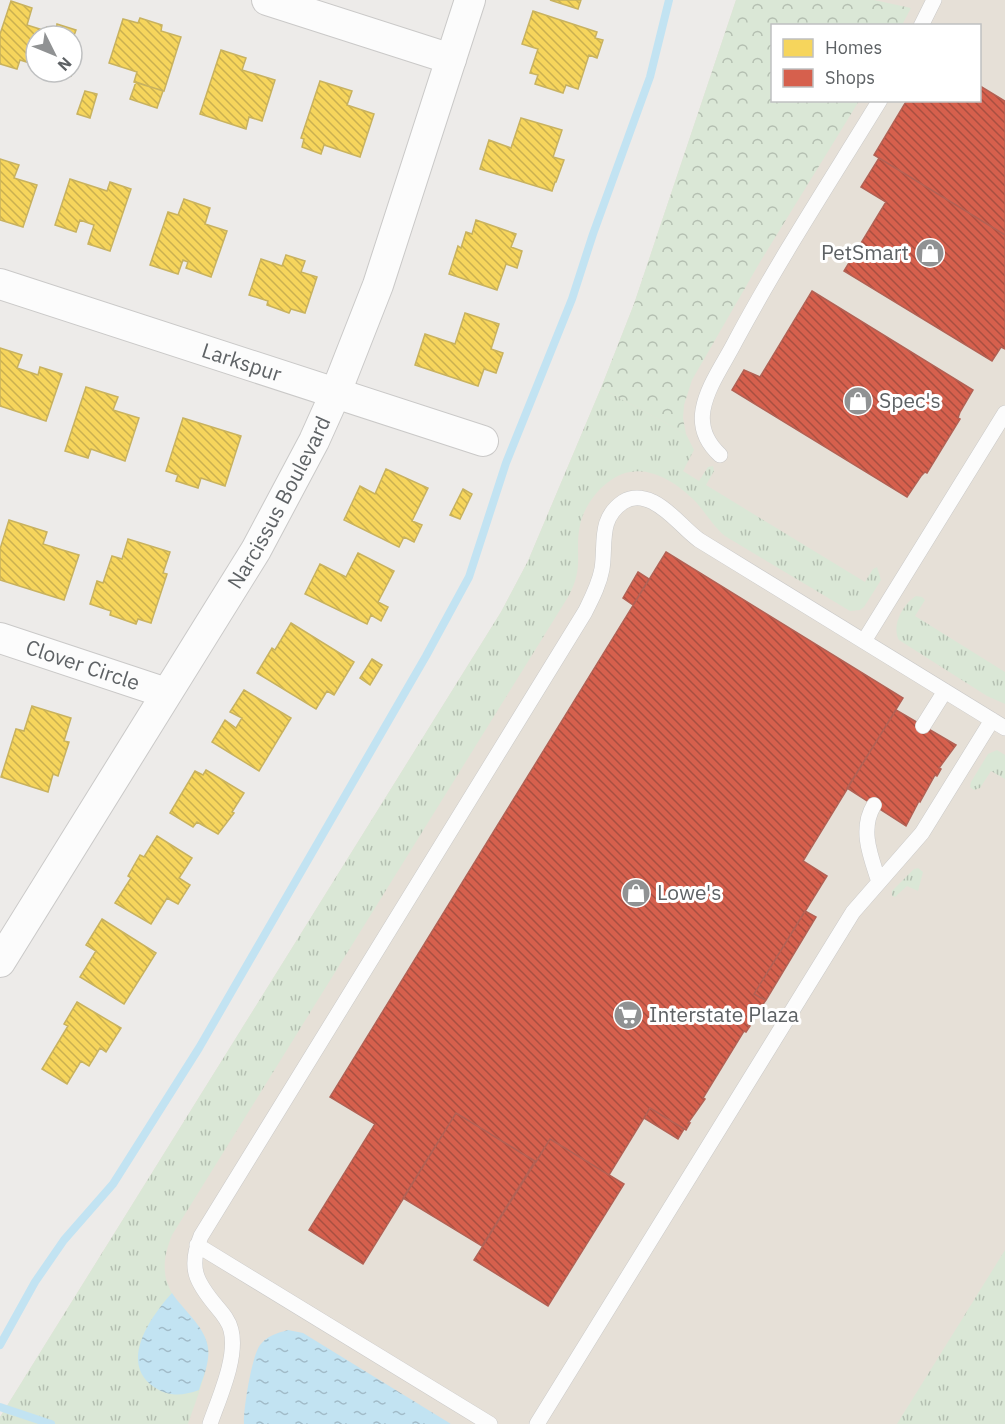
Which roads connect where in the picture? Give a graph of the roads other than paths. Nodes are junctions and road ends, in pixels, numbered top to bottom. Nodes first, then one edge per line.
1 (267, 0) edge
2 (470, 0) edge
3 (934, 0) edge
4 (922, 24) edge
5 (451, 59) junction
6 (879, 102) edge
7 (0, 284) edge
8 (336, 392) junction
9 (1005, 412) edge
10 (483, 441) dead end
11 (720, 455) dead end
12 (0, 638) edge
13 (864, 641) junction
14 (945, 691) junction
15 (166, 693) junction
16 (992, 720) junction
17 (923, 726) dead end
18 (1005, 728) edge
19 (874, 805) dead end
20 (879, 882) junction
21 (0, 962) edge
22 (197, 1245) junction
23 (210, 1424) edge
24 (489, 1424) edge
25 (537, 1424) edge

1 - 5 street
2 - 5 street, Narcissus Boulevard
3 - 4 lane
5 - 8 street, Narcissus Boulevard
6 - 11 lane
7 - 8 street, Larkspur
8 - 10 street, Larkspur
8 - 15 street, Narcissus Boulevard
9 - 13 lane
12 - 15 street, Clover Circle
13 - 14 lane
13 - 22 lane
14 - 16 lane
14 - 17 lane
15 - 21 street, Narcissus Boulevard
16 - 18 lane
16 - 20 lane
19 - 20 lane
20 - 25 lane
22 - 23 lane
22 - 24 lane

